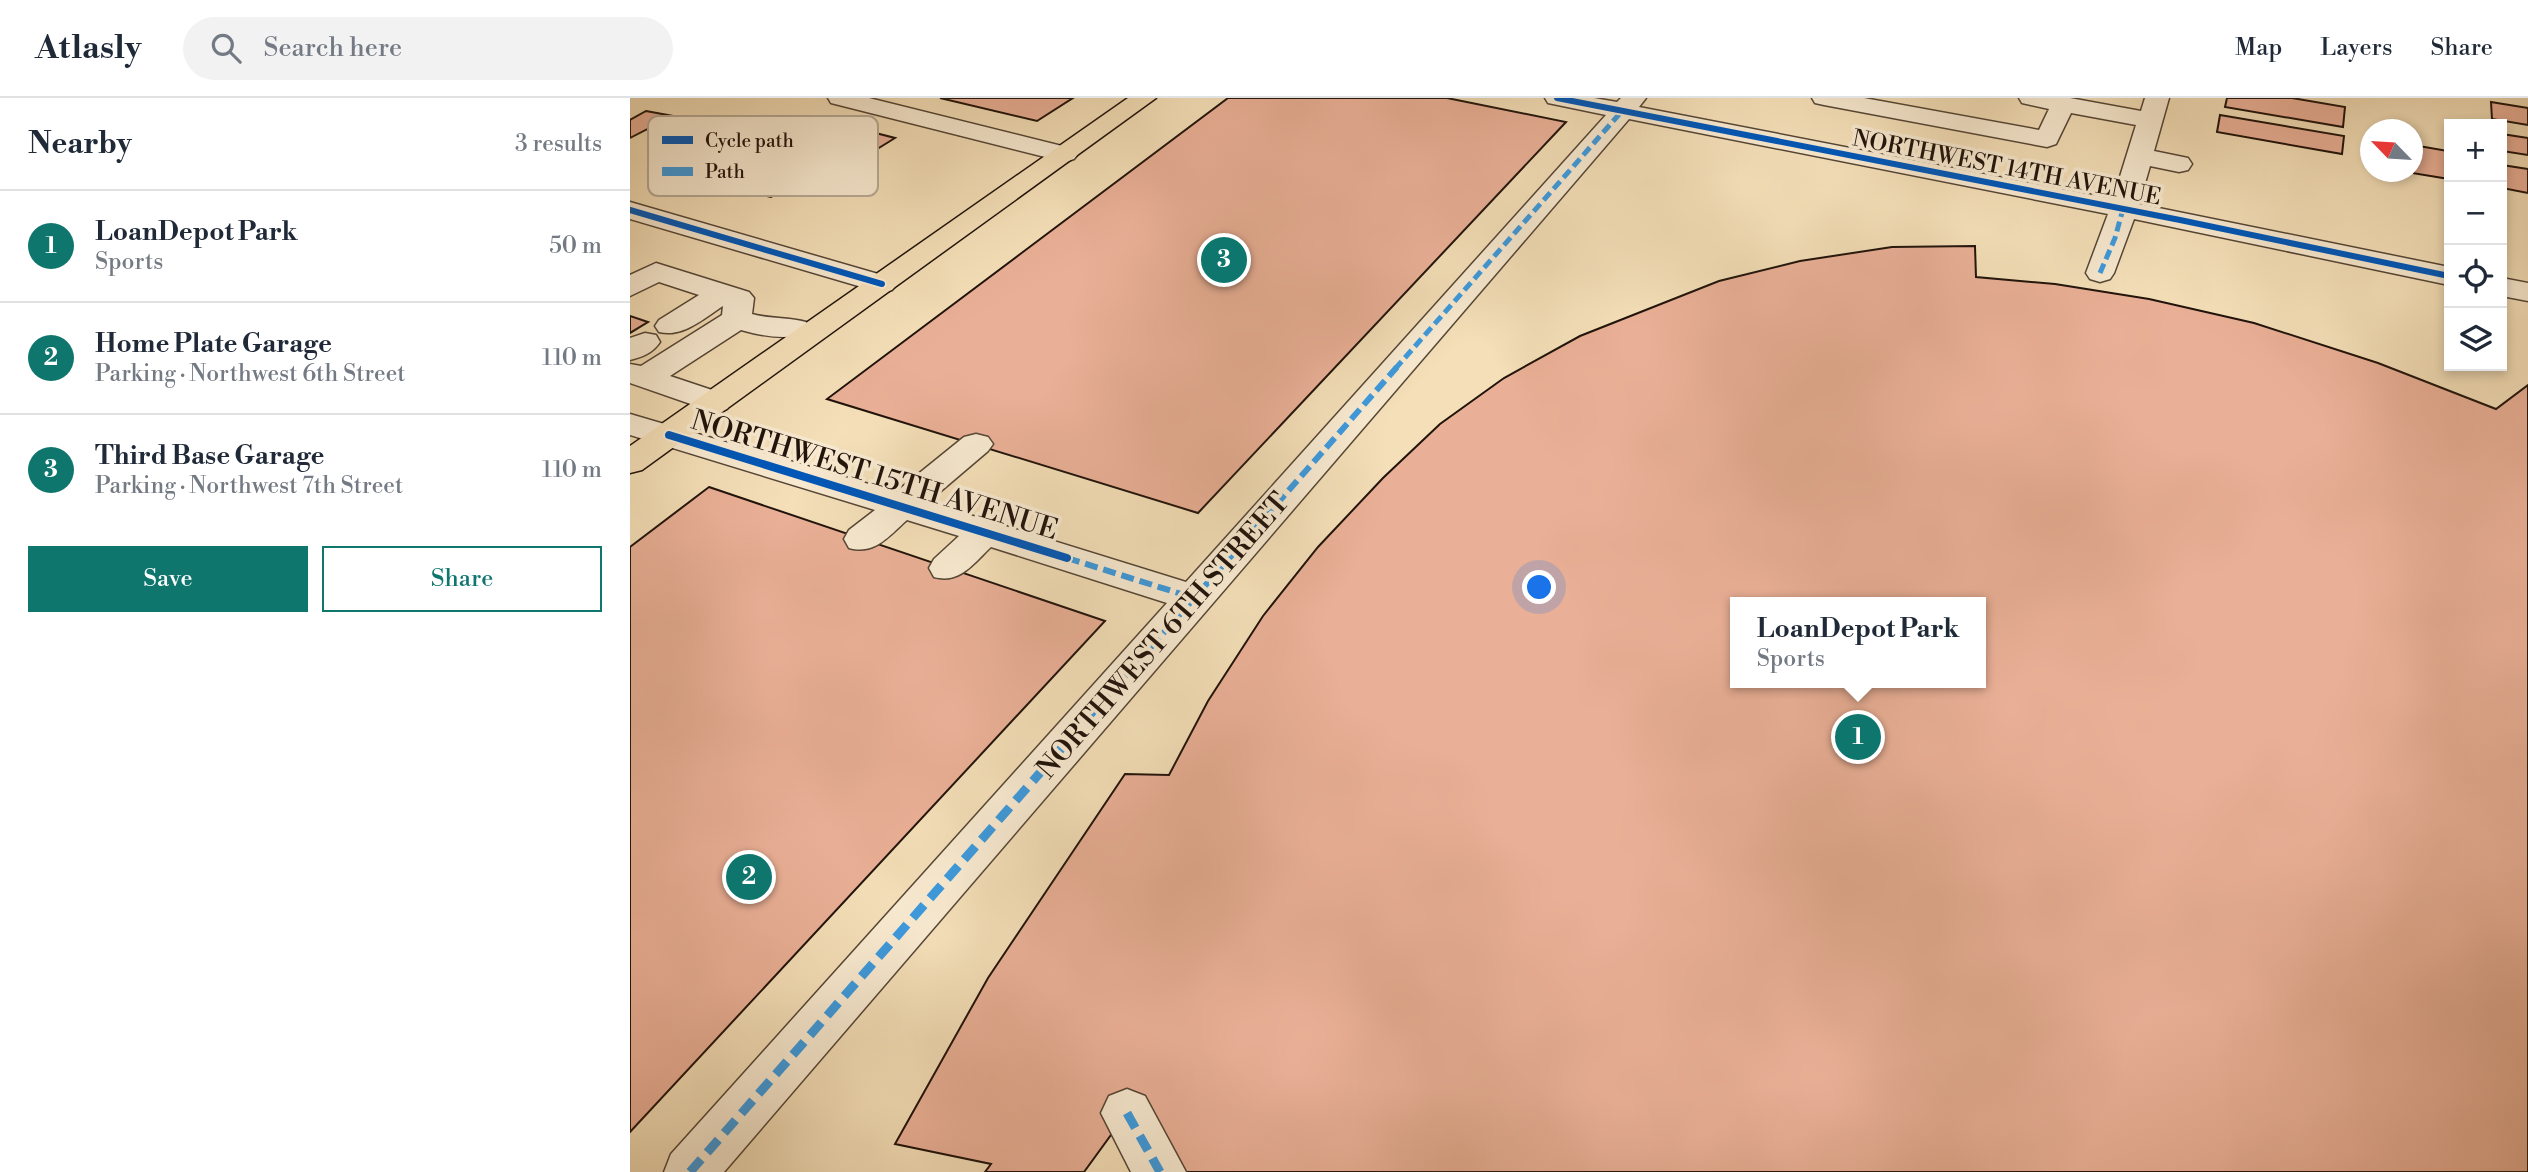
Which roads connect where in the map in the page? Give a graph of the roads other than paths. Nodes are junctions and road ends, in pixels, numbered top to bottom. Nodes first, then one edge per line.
1 (840, 98) edge
2 (1144, 98) edge
3 (1557, 98) edge
4 (1825, 98) edge
5 (2031, 98) edge
6 (2063, 104) junction
7 (1628, 105) edge
8 (2154, 109) edge
9 (1065, 154) junction
10 (2139, 156) junction
11 (2179, 164) dead end
12 (2123, 209) junction
13 (630, 210) edge
14 (2100, 273) dead end
15 (2444, 275) edge
16 (882, 284) junction
17 (630, 287) edge
18 (2507, 288) edge
19 (2528, 292) edge
20 (730, 306) junction
21 (795, 328) dead end
22 (644, 354) edge
23 (716, 402) junction
24 (630, 424) edge
25 (669, 435) junction
26 (976, 444) dead end
27 (630, 463) edge
28 (901, 507) junction
29 (984, 533) junction
30 (862, 539) dead end
31 (947, 568) dead end
32 (1194, 598) junction
33 (1127, 1113) dead end
34 (690, 1172) edge
35 (1160, 1172) edge

1 - 9 street
2 - 9 main road
3 - 7 street, NORTHWEST 14TH AVENUE
4 - 6 street
5 - 6 street
6 - 8 street
7 - 12 street, NORTHWEST 14TH AVENUE
7 - 32 street, NORTHWEST 6TH STREET
8 - 10 street
9 - 16 main road
10 - 11 street
10 - 12 street
12 - 14 street
12 - 15 street, NORTHWEST 14TH AVENUE
13 - 16 street
16 - 23 main road
17 - 20 street
18 - 19 street
20 - 21 street
20 - 22 street
20 - 22 street
22 - 23 street
23 - 25 main road
24 - 25 street, NORTHWEST 15TH AVENUE
25 - 27 main road
25 - 28 street, NORTHWEST 15TH AVENUE
26 - 28 street
28 - 29 street, NORTHWEST 15TH AVENUE
28 - 30 street
29 - 31 street
29 - 32 street, NORTHWEST 15TH AVENUE
32 - 34 street, NORTHWEST 6TH STREET
33 - 35 street

